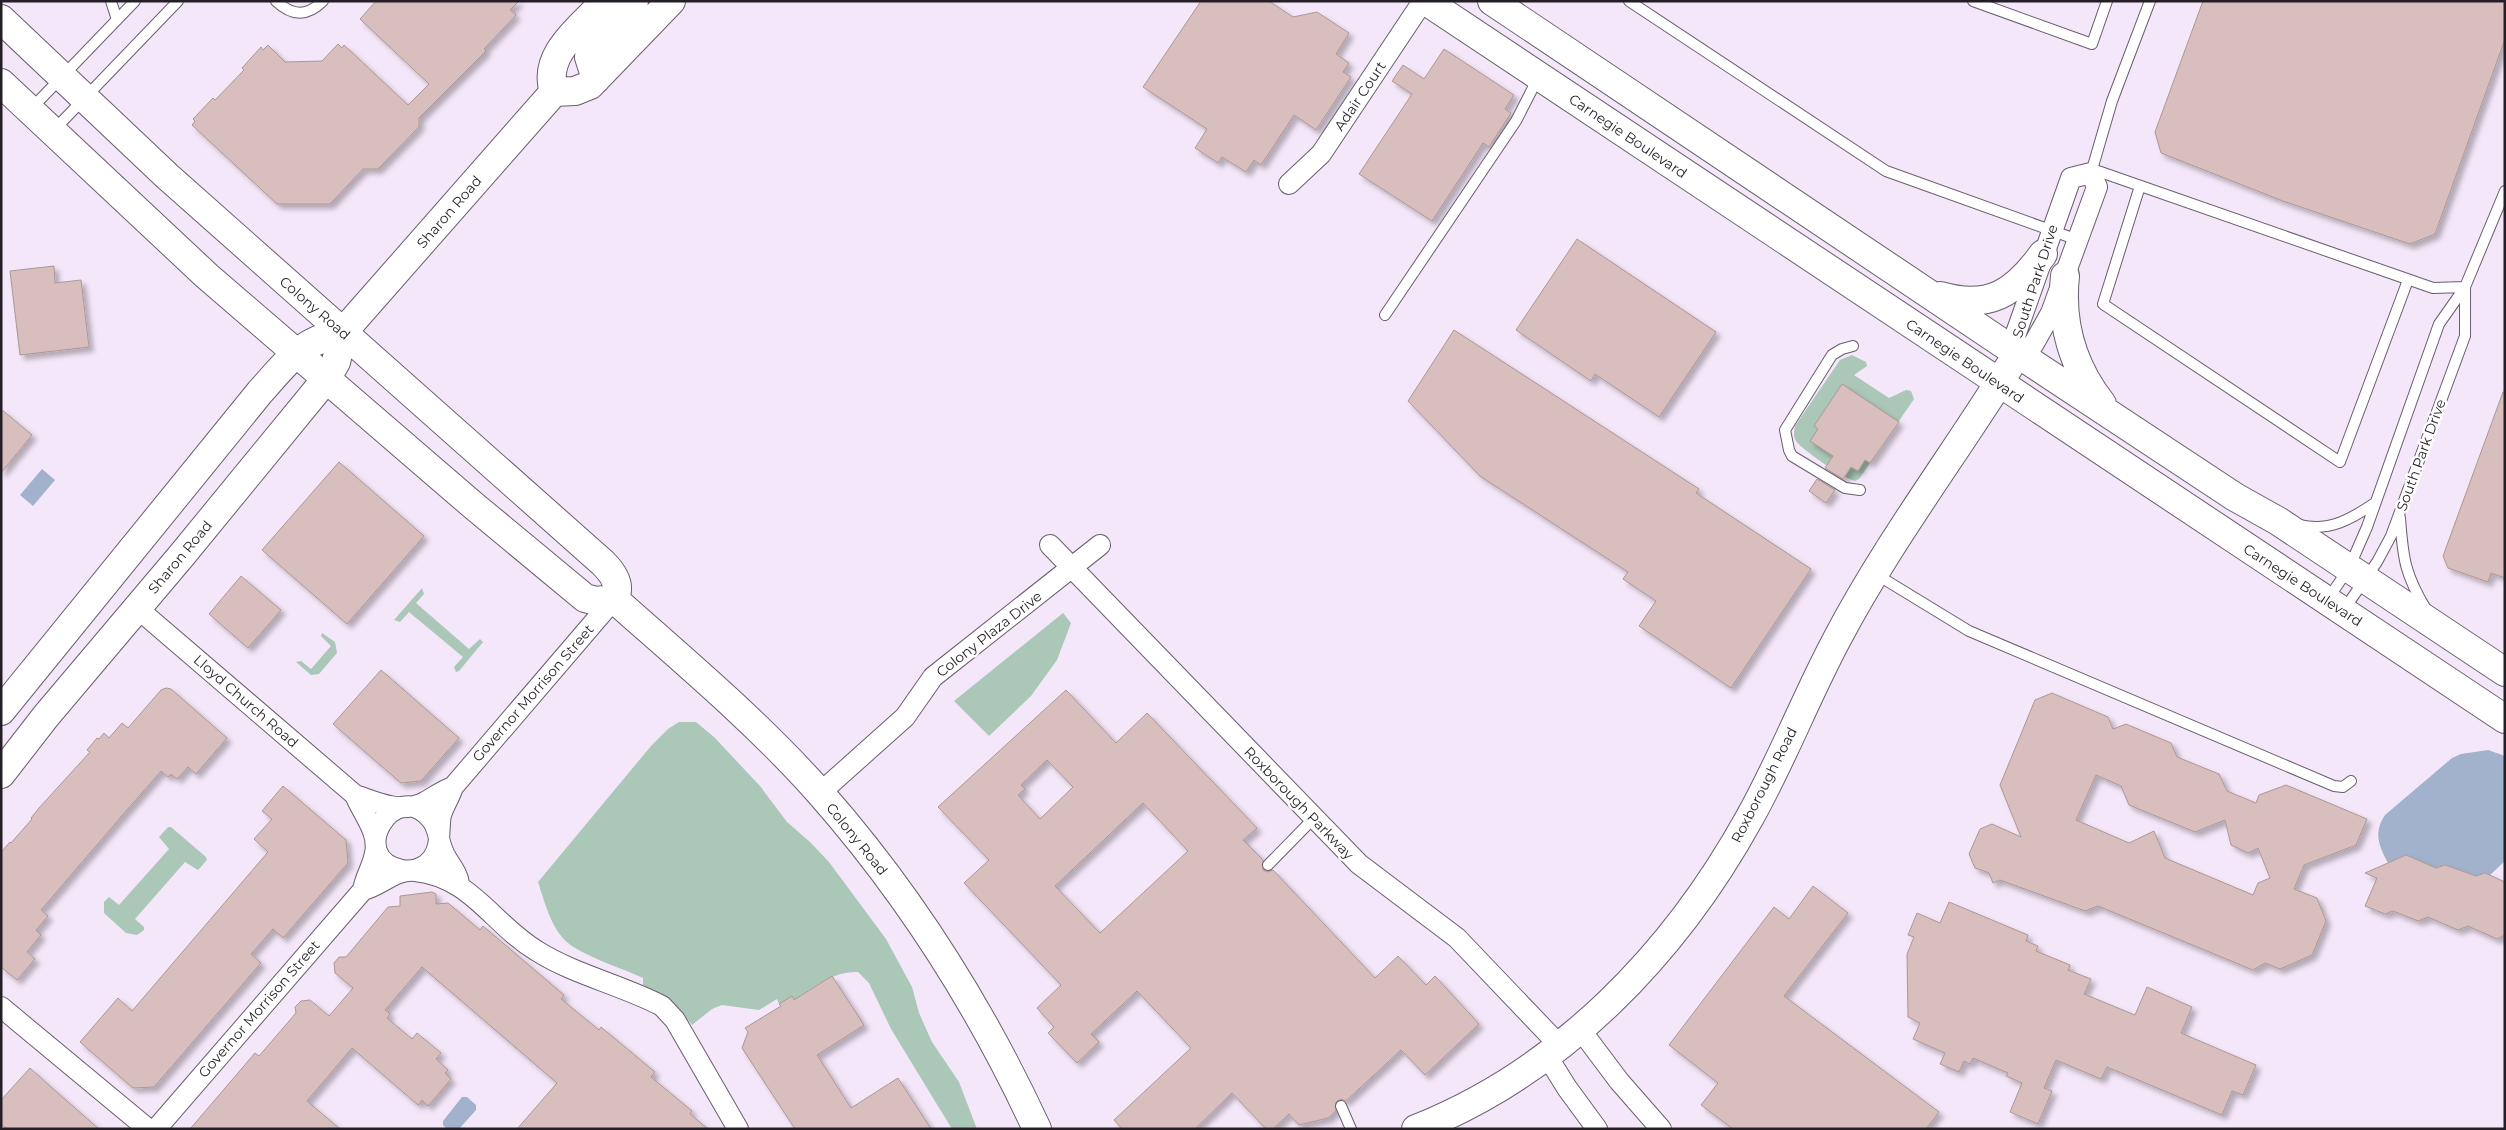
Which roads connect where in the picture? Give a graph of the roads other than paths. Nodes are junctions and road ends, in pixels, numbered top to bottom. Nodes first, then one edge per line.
1 (111, 1) edge
2 (135, 1) edge
3 (178, 1) edge
4 (276, 1) edge
5 (323, 1) edge
6 (605, 1) edge
7 (634, 1) edge
8 (671, 1) edge
9 (1425, 1) edge
10 (1492, 1) edge
11 (1629, 1) edge
12 (1973, 1) edge
13 (2107, 1) edge
14 (2150, 1) edge
15 (1, 19) edge
16 (117, 20) junction
17 (1539, 76) junction
18 (62, 77) junction
19 (596, 79) junction
20 (1, 83) edge
21 (554, 92) junction
22 (85, 98) junction
23 (30, 110) junction
24 (52, 132) junction
25 (2091, 171) junction
26 (1289, 184) dead end
27 (2140, 186) junction
28 (2505, 191) edge
29 (2078, 240) junction
30 (2047, 242) junction
31 (2065, 276) junction
32 (2408, 280) junction
33 (2465, 287) junction
34 (1924, 290) junction
35 (1385, 315) dead end
36 (344, 332) junction
37 (1853, 346) dead end
38 (296, 352) junction
39 (2018, 353) junction
40 (327, 378) junction
41 (1999, 383) junction
42 (2116, 418) junction
43 (1860, 490) dead end
44 (2375, 503) junction
45 (2400, 512) junction
46 (2278, 521) junction
47 (1050, 545) dead end
48 (1100, 545) dead end
49 (1072, 568) junction
50 (1874, 573) junction
51 (2357, 574) junction
52 (614, 599) junction
53 (2335, 605) junction
54 (137, 608) junction
55 (2437, 627) junction
56 (2505, 672) edge
57 (1, 711) edge
58 (2505, 720) edge
59 (1, 774) edge
60 (2351, 781) dead end
61 (453, 787) junction
62 (820, 793) junction
63 (355, 795) junction
64 (404, 807) junction
65 (1314, 818) junction
66 (439, 838) junction
67 (376, 844) junction
68 (1268, 865) dead end
69 (411, 870) junction
70 (459, 884) junction
71 (362, 890) junction
72 (1, 1006) edge
73 (1563, 1044) junction
74 (1341, 1106) dead end
75 (148, 1129) edge
76 (156, 1129) edge
77 (738, 1129) edge
78 (1036, 1129) edge
79 (1351, 1129) edge
80 (1416, 1129) edge
81 (1597, 1129) edge
82 (1660, 1129) edge

1 - 16 lane
2 - 16 lane
3 - 22 lane
4 - 5 lane
6 - 21 street
7 - 19 street
8 - 19 street
9 - 17 street, Carnegie Boulevard
9 - 26 street, Adair Court
10 - 34 street
11 - 30 lane
12 - 13 lane
14 - 25 lane, South Park Drive
15 - 18 street, Colony Road
16 - 18 lane
17 - 35 lane
17 - 41 street, Carnegie Boulevard
18 - 22 street, Colony Road
18 - 23 lane
19 - 21 street
20 - 23 street
21 - 36 street, Sharon Road
22 - 24 lane
22 - 36 street, Colony Road
23 - 24 street
24 - 38 street
25 - 27 lane
25 - 29 street, South Park Drive
25 - 30 street, South Park Drive
27 - 32 lane
27 - 32 lane
28 - 33 lane, South Park Drive
29 - 30 lane
29 - 31 street, South Park Drive
30 - 34 street
30 - 39 street, South Park Drive
31 - 39 street, South Park Drive
31 - 42 street
32 - 33 lane
33 - 44 lane, South Park Drive
33 - 45 lane, South Park Drive
34 - 39 street
36 - 38 street
36 - 40 street, Sharon Road
36 - 52 street, Colony Road
37 - 43 lane
38 - 40 street
38 - 57 street
39 - 41 street, Roxborough Road
39 - 42 street
40 - 52 street
40 - 54 street, Sharon Road
41 - 50 street, Roxborough Road
41 - 53 street, Carnegie Boulevard
42 - 46 street
44 - 46 lane
44 - 51 lane, South Park Drive
45 - 51 lane, South Park Drive
45 - 55 lane
46 - 51 street
47 - 49 street, Roxborough Parkway
48 - 49 street, Colony Plaza Drive
49 - 62 street, Colony Plaza Drive
49 - 65 street, Roxborough Parkway
50 - 60 lane
50 - 73 street, Roxborough Road
51 - 53 lane, South Park Drive
51 - 53 lane, South Park Drive
51 - 55 street
52 - 61 street, Governor Morrison Street
52 - 62 street, Colony Road
53 - 58 street, Carnegie Boulevard
54 - 59 street, Sharon Road
54 - 63 street, Lloyd Church Road
55 - 56 street
61 - 64 street, Governor Morrison Street
61 - 66 street, Governor Morrison Street
62 - 78 street, Colony Road
63 - 64 street, Lloyd Church Road
63 - 67 street, Lloyd Church Road
64 - 66 street
64 - 67 street, Governor Morrison Street
65 - 68 lane
65 - 73 street, Roxborough Parkway
66 - 69 street, Governor Morrison Street
66 - 70 street
67 - 69 street
67 - 71 street, Governor Morrison Street
69 - 70 street
69 - 71 street, Governor Morrison Street
70 - 77 street
71 - 76 street, Governor Morrison Street
72 - 75 street
73 - 80 street, Roxborough Road
73 - 81 street
73 - 82 street
74 - 79 lane

